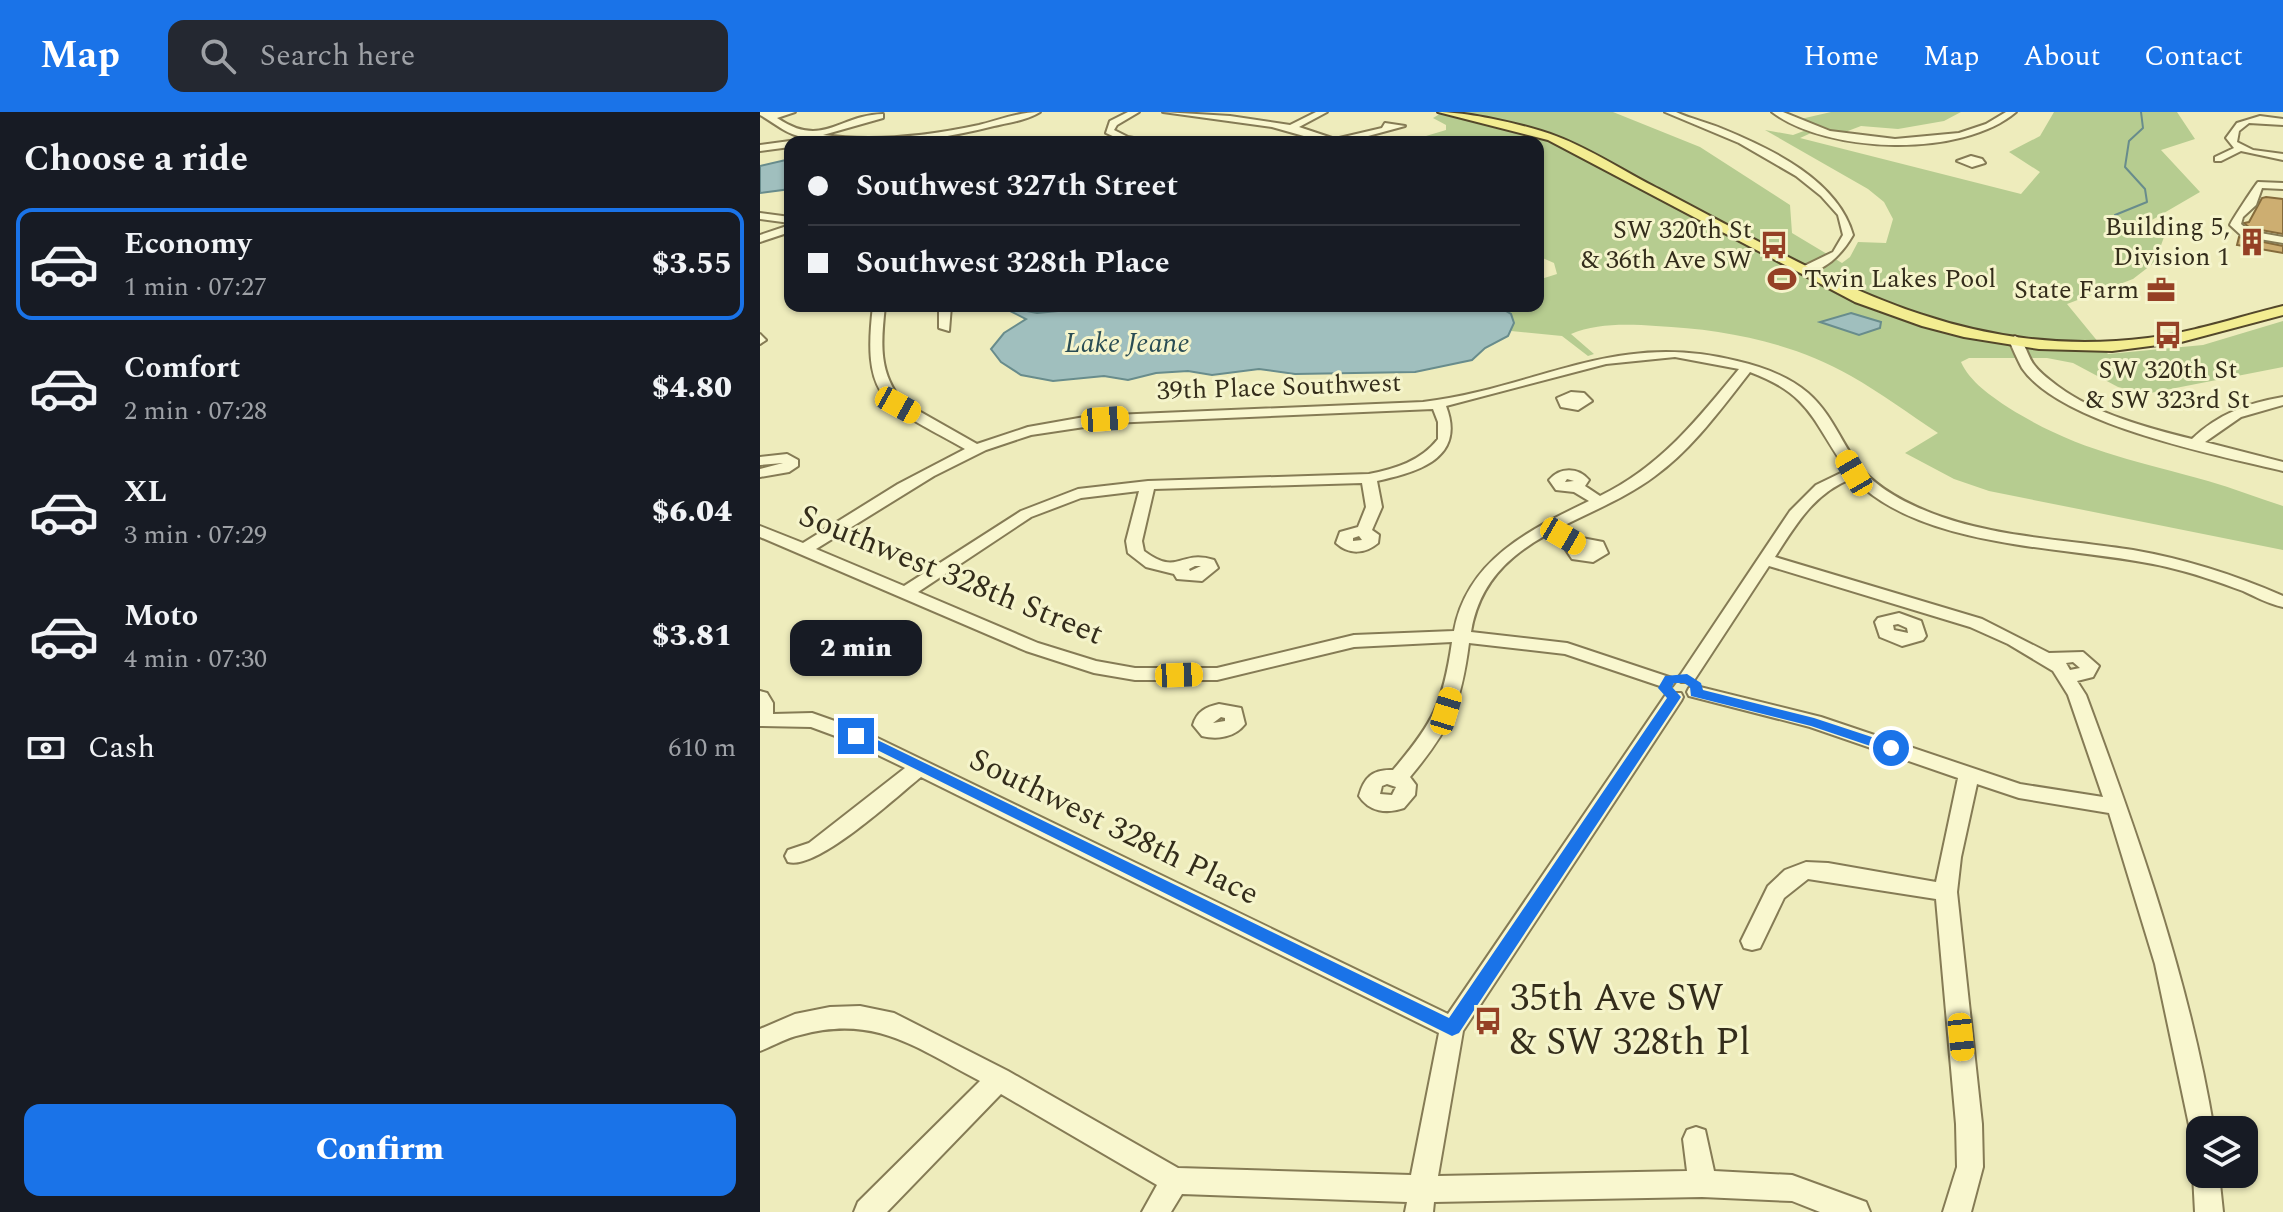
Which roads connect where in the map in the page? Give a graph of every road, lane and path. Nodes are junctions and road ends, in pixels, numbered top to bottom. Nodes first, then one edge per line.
1 (760, 112) edge
2 (791, 112) edge
3 (1036, 112) edge
4 (1135, 112) edge
5 (1167, 112) edge
6 (1232, 112) edge
7 (1323, 112) edge
8 (1443, 112) edge
9 (1669, 112) edge
10 (1776, 112) edge
11 (2012, 112) edge
12 (991, 114) dead end
13 (2259, 114) edge
14 (880, 116) dead end
15 (771, 117) junction
16 (1221, 117) junction
17 (1006, 119) junction
18 (2283, 122) edge
19 (1292, 127) junction
20 (1388, 129) dead end
21 (814, 135) junction
22 (825, 136) edge
23 (936, 136) edge
24 (1116, 136) edge
25 (1317, 136) edge
26 (1359, 136) edge
27 (1544, 136) edge
28 (1544, 136) edge
29 (1932, 140) junction
30 (784, 145) edge
31 (1943, 146) dead end
32 (760, 148) edge
33 (2240, 148) junction
34 (1954, 153) dead end
35 (2283, 157) edge
36 (1965, 159) dead end
37 (2218, 159) dead end
38 (2283, 186) edge
39 (760, 216) edge
40 (784, 219) edge
41 (784, 230) edge
42 (760, 239) edge
43 (2283, 240) edge
44 (1804, 270) junction
45 (2283, 310) edge
46 (878, 312) edge
47 (945, 312) edge
48 (945, 328) dead end
49 (2015, 340) junction
50 (1747, 368) junction
51 (1538, 380) junction
52 (1567, 397) dead end
53 (2283, 401) edge
54 (1438, 404) junction
55 (2197, 442) junction
56 (976, 449) junction
57 (760, 459) edge
58 (2283, 467) edge
59 (760, 471) edge
60 (1854, 473) junction
61 (1369, 478) junction
62 (1148, 485) junction
63 (1577, 487) dead end
64 (1600, 502) junction
65 (1548, 527) junction
66 (760, 531) edge
67 (1364, 531) dead end
68 (1578, 544) dead end
69 (805, 549) junction
70 (1765, 559) junction
71 (1181, 569) dead end
72 (906, 592) junction
73 (2283, 602) edge
74 (1461, 637) junction
75 (2058, 668) junction
76 (1217, 674) junction
77 (1681, 687) junction
78 (760, 697) edge
79 (1219, 710) dead end
80 (762, 722) edge
81 (919, 768) junction
82 (1969, 774) junction
83 (1398, 778) dead end
84 (2117, 807) junction
85 (796, 856) dead end
86 (1946, 892) junction
87 (1752, 941) dead end
88 (1452, 1028) junction
89 (760, 1040) edge
90 (999, 1079) junction
91 (2199, 1116) edge
92 (1696, 1139) dead end
93 (1175, 1181) junction
94 (1702, 1184) junction
95 (2207, 1188) edge
96 (1421, 1201) edge
97 (868, 1212) edge
98 (1156, 1212) edge
99 (1856, 1212) edge
100 (1957, 1212) edge
101 (2209, 1212) edge

1 - 15 street
2 - 15 street
3 - 17 street
4 - 24 street
5 - 16 street
6 - 16 street
7 - 19 street
8 - 28 main road
9 - 44 street
10 - 29 street
11 - 29 street
12 - 17 street
13 - 18 street
13 - 33 street
14 - 21 street
15 - 21 street
16 - 19 street
17 - 23 street
19 - 25 street
20 - 26 street
21 - 22 street
27 - 44 main road
29 - 31 street
30 - 32 street
33 - 35 street
33 - 37 street
34 - 36 street
38 - 43 street
39 - 40 street
41 - 42 street
44 - 49 main road
45 - 49 main road
46 - 56 street
47 - 48 street
49 - 55 street
50 - 51 street, 39th Place Southwest
50 - 60 street, 39th Place Southwest
50 - 64 street
51 - 52 street
51 - 54 street, 39th Place Southwest
53 - 55 street
54 - 56 street, 39th Place Southwest
54 - 61 street
55 - 58 street
56 - 69 street, 39th Place Southwest
57 - 59 street
57 - 59 street
60 - 70 street
60 - 73 street
61 - 62 street
61 - 67 street
62 - 71 street
62 - 72 street
63 - 64 street
64 - 65 street
65 - 68 street
65 - 74 street
66 - 69 street, Southwest 328th Street
69 - 72 street, Southwest 328th Street
70 - 75 street
70 - 77 street
72 - 76 street, Southwest 328th Street
74 - 76 street, Southwest 328th Street
74 - 77 street, Southwest 328th Street
74 - 83 street
75 - 75 street
75 - 84 street
76 - 79 street
77 - 82 street, Southwest 328th Street
77 - 88 street
78 - 80 street, Southwest 328th Place
80 - 81 street, Southwest 328th Place
81 - 85 street
81 - 88 street, Southwest 328th Place
82 - 84 street, Southwest 328th Street
82 - 86 street
84 - 91 street
86 - 87 street
86 - 100 street
88 - 96 street
89 - 90 street
90 - 93 street
90 - 97 street
92 - 94 street
93 - 96 street
93 - 98 street
94 - 96 street
94 - 99 street
95 - 101 street

